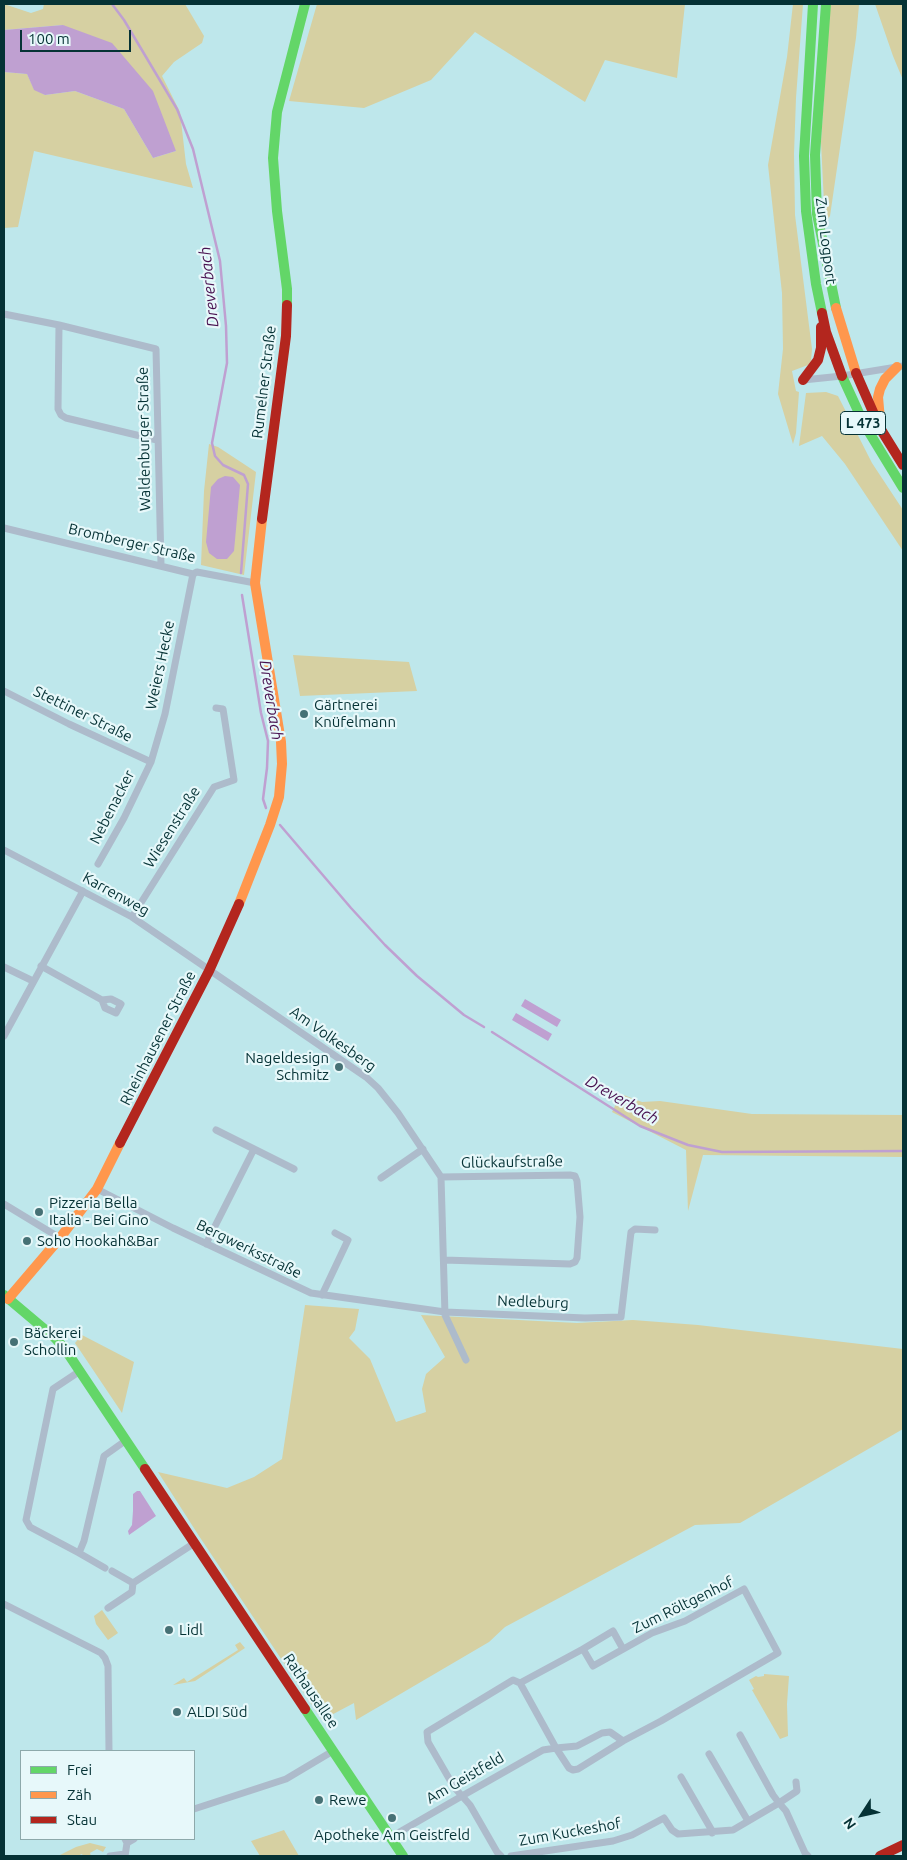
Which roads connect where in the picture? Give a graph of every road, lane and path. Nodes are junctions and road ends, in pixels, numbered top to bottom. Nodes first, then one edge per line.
1 (305, 4) edge
2 (813, 4) edge
3 (826, 4) edge
4 (822, 311) junction
5 (4, 314) edge
6 (59, 325) junction
7 (900, 366) edge
8 (856, 374) junction
9 (842, 376) junction
10 (802, 380) joint
11 (880, 428) junction
12 (157, 440) junction
13 (903, 465) edge
14 (903, 488) edge
15 (4, 528) edge
16 (161, 565) junction
17 (193, 574) junction
18 (255, 583) junction
19 (4, 691) edge
20 (216, 708) dead end
21 (151, 762) junction
22 (282, 764) joint
23 (4, 850) edge
24 (98, 864) dead end
25 (83, 891) junction
26 (132, 917) junction
27 (41, 966) junction
28 (4, 967) edge
29 (209, 970) junction
30 (33, 981) junction
31 (102, 1000) dead end
32 (4, 1036) edge
33 (216, 1130) dead end
34 (254, 1149) junction
35 (423, 1149) junction
36 (294, 1169) dead end
37 (441, 1177) junction
38 (381, 1178) dead end
39 (96, 1189) junction
40 (4, 1204) edge
41 (655, 1230) dead end
42 (335, 1233) dead end
43 (60, 1238) junction
44 (206, 1244) junction
45 (444, 1260) junction
46 (322, 1295) junction
47 (5, 1299) edge
48 (445, 1312) junction
49 (466, 1360) dead end
50 (80, 1371) junction
51 (126, 1441) junction
52 (193, 1544) junction
53 (79, 1553) junction
54 (133, 1583) junction
55 (4, 1604) edge
56 (108, 1608) dead end
57 (583, 1649) junction
58 (623, 1649) junction
59 (520, 1683) junction
60 (740, 1735) dead end
61 (623, 1741) junction
62 (556, 1748) junction
63 (109, 1750) edge
64 (333, 1751) junction
65 (709, 1754) dead end
66 (681, 1777) dead end
67 (796, 1782) dead end
68 (462, 1796) junction
69 (779, 1803) junction
70 (195, 1809) edge
71 (748, 1821) junction
72 (712, 1833) junction
73 (391, 1837) junction
74 (129, 1840) edge
75 (903, 1846) edge
76 (125, 1855) edge
77 (110, 1856) edge
78 (403, 1856) edge
79 (501, 1856) edge
80 (512, 1856) edge
81 (808, 1856) edge
82 (880, 1856) edge

1 - 18 main road, Rumelner Straße
2 - 4 main road, Zum Logport / L 473
3 - 8 main road, Zum Logport / L 473
4 - 9 main road, Zum Logport / L 473
4 - 10 main road
5 - 6 street, Waldenburger Straße
6 - 12 street
6 - 12 street, Waldenburger Straße
7 - 8 street
7 - 11 main road
8 - 9 street
8 - 11 main road, Zum Logport / L 473
9 - 10 street
9 - 14 main road, Zum Logport / L 473
11 - 13 main road, Zum Logport / L 473
12 - 16 street, Waldenburger Straße
15 - 16 street, Bromberger Straße
16 - 17 street, Bromberger Straße
17 - 18 street, Bromberger Straße
17 - 21 street, Weiers Hecke
18 - 22 main road, Rumelner Straße
19 - 21 street, Stettiner Straße
20 - 26 street, Wiesenstraße
21 - 24 street, Nebenacker
22 - 29 main road, Rheinhausener Straße
23 - 25 street, Karrenweg
25 - 26 street, Karrenweg
25 - 27 street
26 - 29 street, Karrenweg
27 - 30 street
27 - 31 street
28 - 30 street
29 - 35 street, Am Volkesberg
29 - 39 main road, Rheinhausener Straße
30 - 32 street
33 - 34 street
34 - 36 street
34 - 44 street
35 - 37 street, Am Volkesberg
35 - 38 street
37 - 45 street
37 - 45 street, Glückaufstraße
39 - 43 main road, Rheinhausener Straße
39 - 44 street, Bergwerksstraße
40 - 43 street
41 - 48 street, Nedleburg
42 - 46 street
43 - 47 main road, Rheinhausener Straße
44 - 46 street, Bergwerksstraße
45 - 48 street
46 - 48 street, Bergwerksstraße
47 - 50 main road, Rathausallee
48 - 49 street
50 - 51 main road, Rathausallee
50 - 53 street
51 - 52 main road, Rathausallee
51 - 53 street
52 - 54 street
52 - 64 main road, Rathausallee
53 - 54 street
54 - 56 street
55 - 63 street
57 - 58 street, Zum Röltgenhof
57 - 58 street, Zum Röltgenhof
57 - 59 street, Zum Röltgenhof
58 - 61 street, Zum Röltgenhof
59 - 62 street
59 - 68 street, Zum Röltgenhof
60 - 69 street
61 - 62 street, Am Geistfeld
61 - 62 street
62 - 68 street, Am Geistfeld
64 - 70 street
64 - 73 main road, Rathausallee
65 - 71 street
66 - 72 street
67 - 69 street, Zum Kuckeshof
68 - 73 street, Am Geistfeld
68 - 79 street, Zum Kuckeshof
69 - 71 street, Zum Kuckeshof
69 - 81 street
71 - 72 street, Zum Kuckeshof
72 - 80 street, Zum Kuckeshof
73 - 78 main road, Rathausallee
74 - 76 street
75 - 82 main road
76 - 77 street

